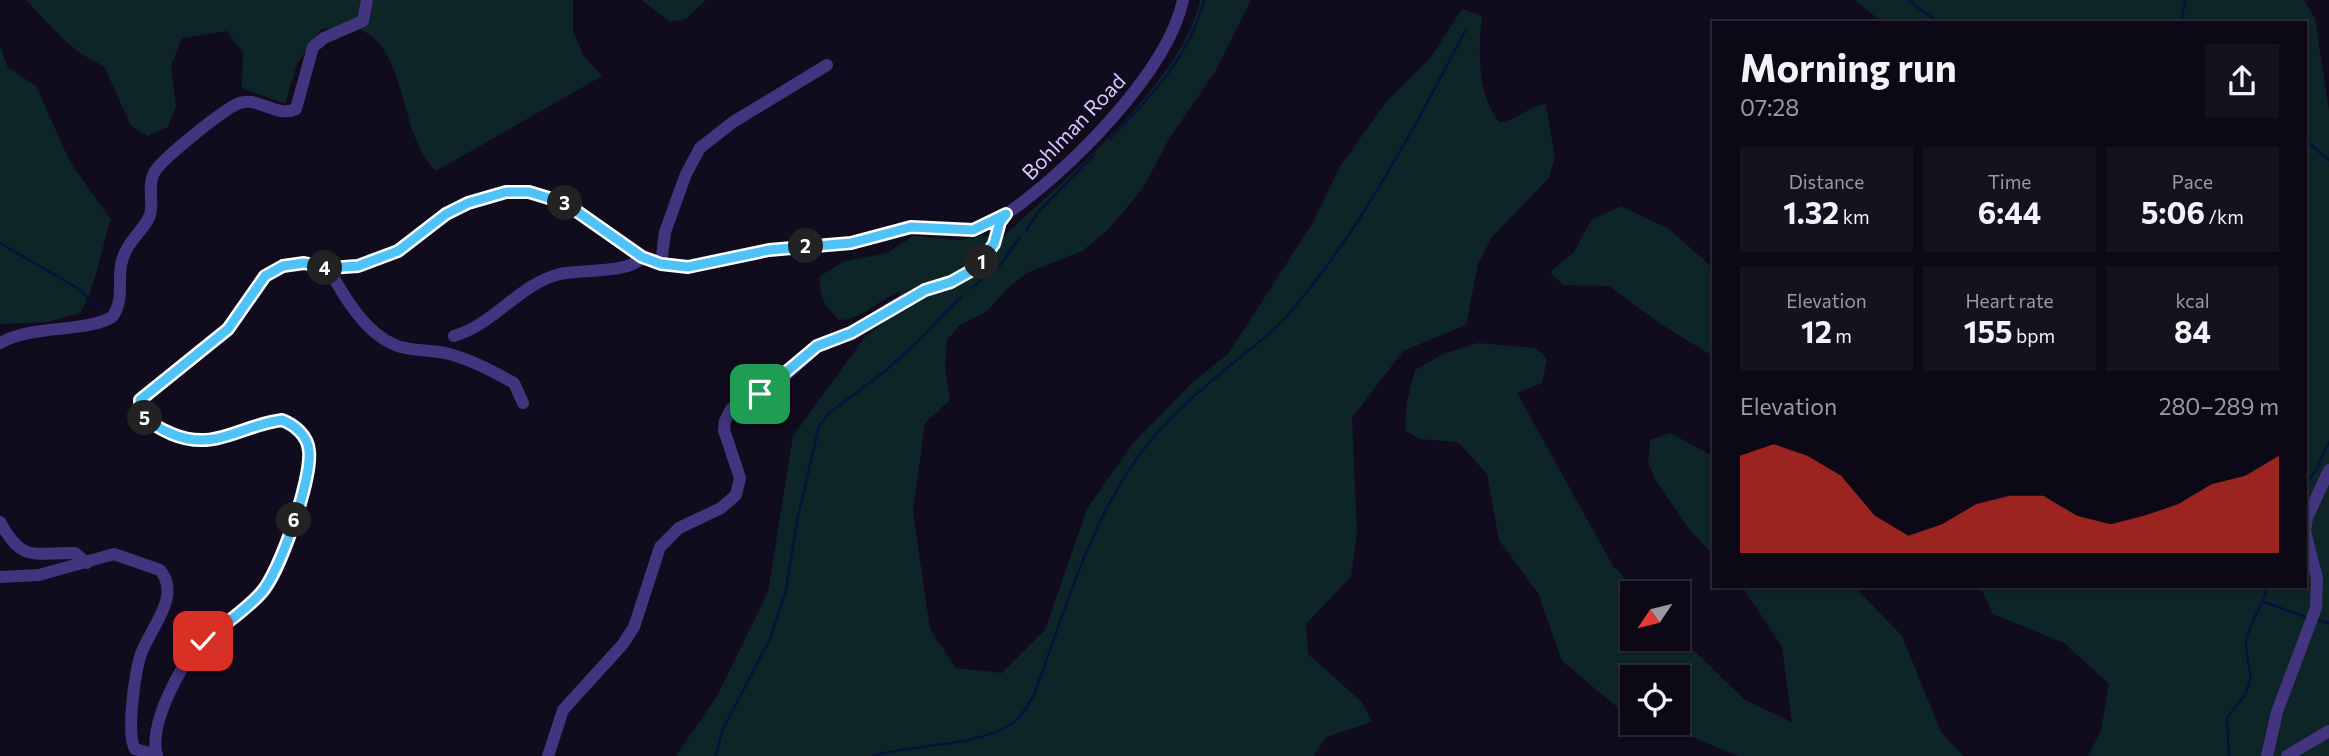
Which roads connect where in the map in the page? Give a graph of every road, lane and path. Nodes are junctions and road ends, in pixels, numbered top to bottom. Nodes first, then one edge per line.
1 (367, 0) edge
2 (1183, 0) edge
3 (827, 65) dead end
4 (1006, 214) junction
5 (642, 257) junction
6 (661, 264) junction
7 (328, 268) junction
8 (454, 336) dead end
9 (0, 343) edge
10 (523, 403) dead end
11 (2329, 470) edge
12 (2307, 518) edge
13 (0, 522) edge
14 (2307, 539) edge
15 (87, 563) junction
16 (0, 577) edge
17 (2329, 732) edge
18 (157, 756) edge
19 (548, 756) edge
20 (2267, 756) edge
21 (2287, 756) edge

1 - 9 street
2 - 4 street, Bohlman Road
3 - 6 street
4 - 6 street, Bohlman Road
4 - 19 street
5 - 6 street, Bohlman Road
5 - 7 street, Bohlman Road
5 - 8 street
7 - 10 street
7 - 18 street, Bohlman Road
11 - 12 street
13 - 15 street
14 - 20 street
15 - 16 street
15 - 18 street
17 - 21 street

